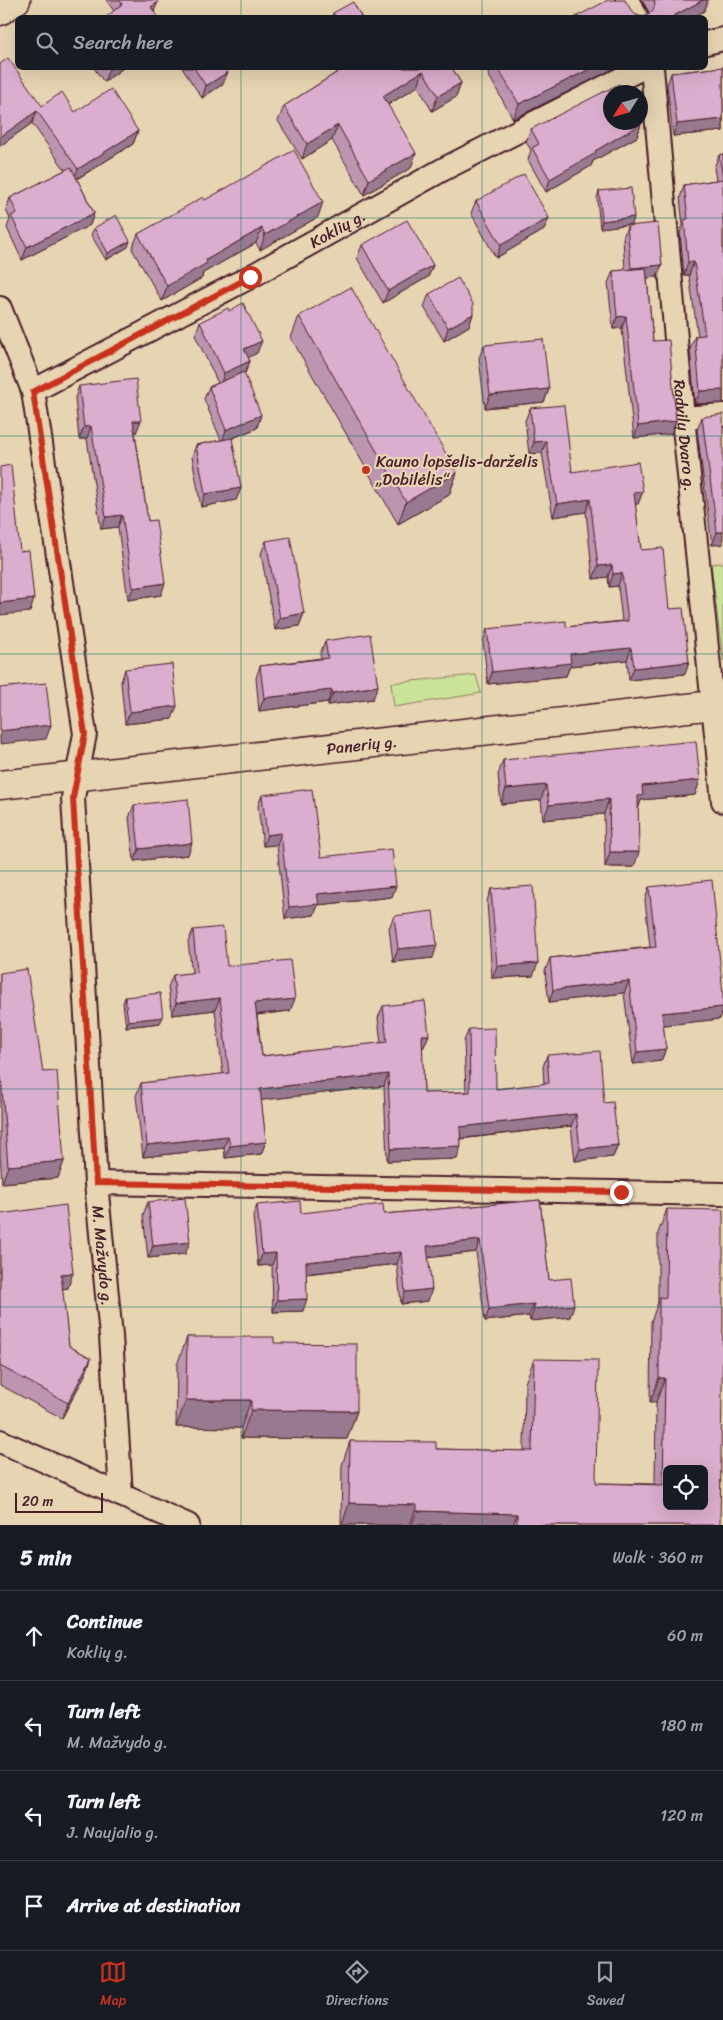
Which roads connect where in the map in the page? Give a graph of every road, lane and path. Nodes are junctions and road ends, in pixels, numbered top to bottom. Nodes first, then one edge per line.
1 (16, 0) edge
2 (627, 0) edge
3 (0, 12) edge
4 (635, 15) edge
5 (723, 39) edge
6 (708, 42) edge
7 (638, 70) edge
8 (652, 70) edge
9 (0, 308) edge
10 (33, 392) junction
11 (723, 415) edge
12 (683, 418) junction
13 (718, 705) edge
14 (77, 776) junction
15 (0, 785) edge
16 (723, 801) edge
17 (96, 1183) junction
18 (723, 1194) edge
19 (0, 1441) edge
20 (121, 1495) junction
21 (188, 1525) edge

1 - 3 street
2 - 4 street
5 - 6 street
7 - 10 street, Koklių g.
8 - 12 street, Radvilų Dvaro g.
9 - 10 street, M. Mažvydo g.
10 - 14 street, M. Mažvydo g.
11 - 12 street
12 - 13 street, Radvilų Dvaro g.
13 - 14 street, Panerių g.
13 - 16 street, Radvilų Dvaro g.
14 - 15 street, Panerių g.
14 - 17 street, M. Mažvydo g.
17 - 18 street
17 - 20 street, M. Mažvydo g.
19 - 20 street
20 - 21 street

